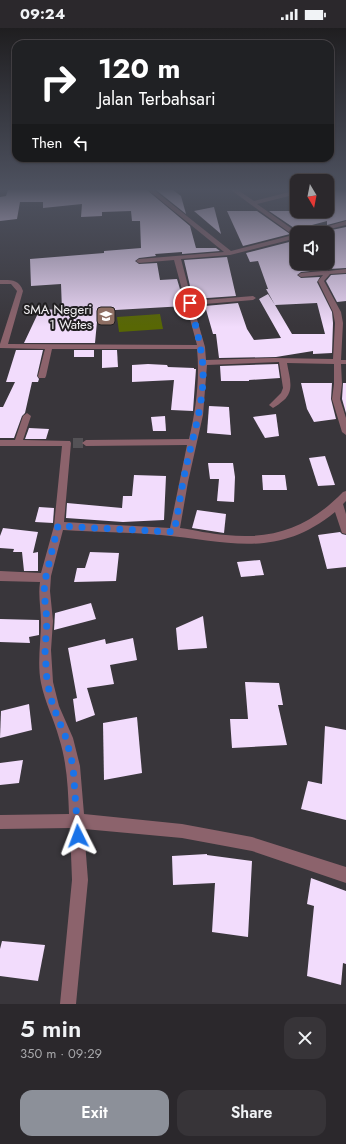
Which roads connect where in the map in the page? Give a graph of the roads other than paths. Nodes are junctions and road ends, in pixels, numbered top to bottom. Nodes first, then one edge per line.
1 (208, 236) edge
2 (290, 237) edge
3 (230, 253) junction
4 (177, 258) junction
5 (139, 261) dead end
6 (346, 271) edge
7 (326, 272) junction
8 (301, 275) dead end
9 (0, 282) edge
10 (253, 298) dead end
11 (190, 303) junction
12 (2, 346) edge
13 (49, 346) junction
14 (200, 347) junction
15 (284, 360) junction
16 (342, 362) edge
17 (202, 363) junction
18 (42, 376) dead end
19 (273, 405) dead end
20 (27, 416) dead end
21 (346, 432) edge
22 (192, 442) junction
23 (0, 443) edge
24 (18, 443) junction
25 (86, 443) tunnel mouth
26 (346, 495) edge
27 (338, 504) junction
28 (58, 526) junction
29 (346, 530) edge
30 (174, 532) junction
31 (0, 576) edge
32 (46, 578) junction
33 (77, 821) junction
34 (0, 822) edge
35 (346, 875) edge
36 (68, 1004) edge

1 - 3 street
2 - 3 street
3 - 4 street
4 - 5 street
4 - 11 street
6 - 7 street
7 - 8 street
7 - 16 street
9 - 12 street
10 - 11 street
11 - 14 street
12 - 13 street
13 - 14 street
13 - 18 street
14 - 17 street
15 - 16 street
15 - 17 street
15 - 19 street
16 - 21 street
17 - 22 street
20 - 24 street
22 - 25 street
22 - 30 street
23 - 24 street
24 - 28 street
26 - 27 street
27 - 29 street
27 - 30 street
28 - 30 street
28 - 32 street
31 - 32 street
32 - 33 street
33 - 34 street
33 - 35 street
33 - 36 street

